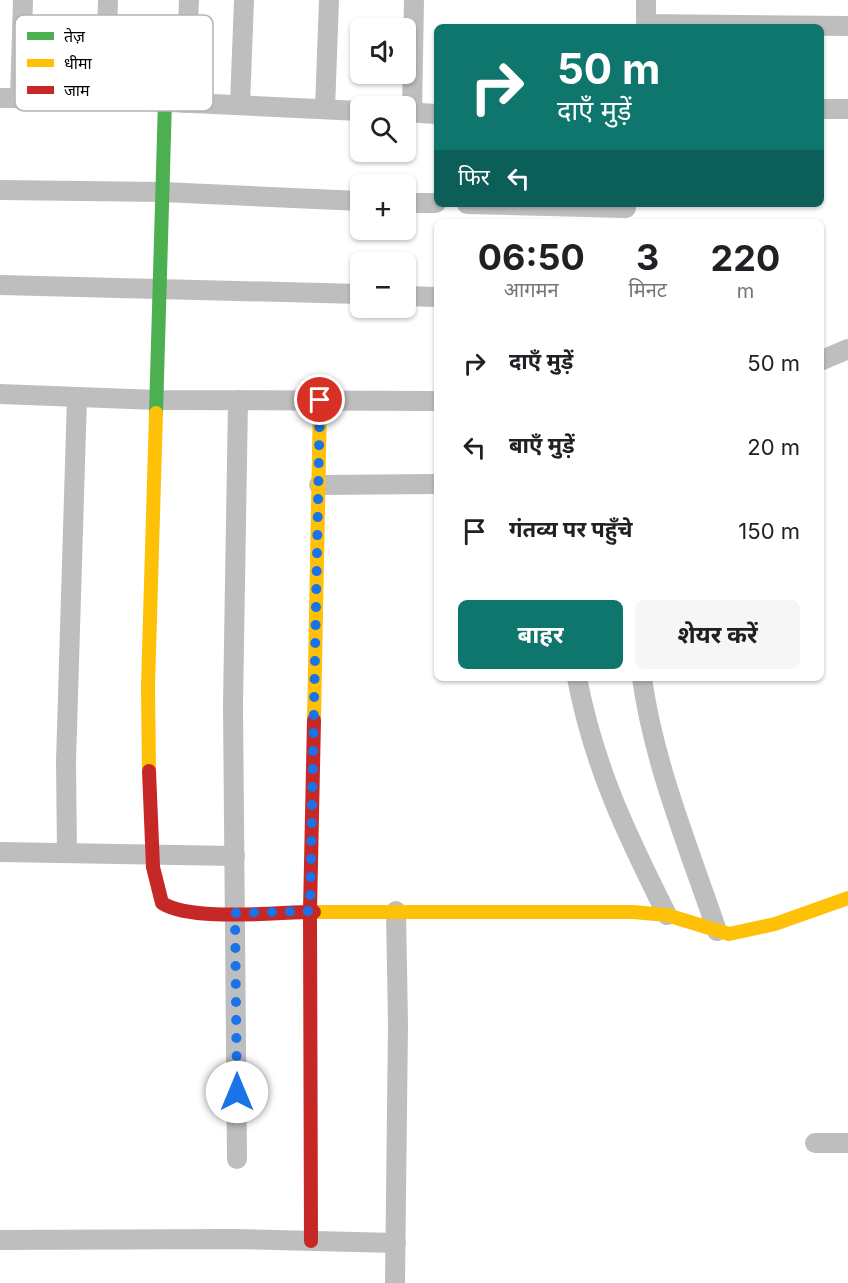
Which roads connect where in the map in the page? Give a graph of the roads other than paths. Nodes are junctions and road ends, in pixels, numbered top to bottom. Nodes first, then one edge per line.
1 (23, 0) edge
2 (108, 0) edge
3 (189, 0) edge
4 (244, 0) edge
5 (329, 0) edge
6 (414, 0) edge
7 (646, 0) edge
8 (23, 15) edge
9 (108, 15) edge
10 (188, 15) edge
11 (646, 24) edge
12 (824, 26) edge
13 (848, 26) edge
14 (409, 96) edge
15 (213, 104) edge
16 (240, 105) junction
17 (324, 109) junction
18 (824, 109) edge
19 (848, 109) edge
20 (350, 110) edge
21 (165, 111) edge
22 (416, 113) edge
23 (434, 114) edge
24 (0, 190) edge
25 (163, 192) junction
26 (350, 201) edge
27 (416, 203) edge
28 (434, 203) edge
29 (535, 207) edge
30 (626, 211) edge
31 (0, 285) edge
32 (160, 291) junction
33 (350, 294) edge
34 (416, 296) edge
35 (434, 297) edge
36 (848, 349) edge
37 (824, 359) edge
38 (0, 394) edge
39 (77, 397) junction
40 (158, 400) junction
41 (238, 400) junction
42 (320, 400) junction
43 (434, 401) edge
44 (434, 484) edge
45 (319, 485) junction
46 (578, 681) edge
47 (642, 681) edge
48 (0, 852) edge
49 (67, 853) junction
50 (153, 855) junction
51 (235, 856) junction
52 (848, 898) edge
53 (310, 911) junction
54 (396, 911) junction
55 (235, 913) junction
56 (667, 915) junction
57 (717, 931) junction
58 (815, 1143) dead end
59 (848, 1143) edge
60 (237, 1159) dead end
61 (0, 1240) edge
62 (311, 1241) junction
63 (396, 1243) junction
64 (395, 1283) edge

1 - 8 street
2 - 9 street
3 - 10 street
4 - 16 street
5 - 17 street
6 - 14 street
7 - 11 street
12 - 13 street
15 - 16 street
16 - 17 street
17 - 20 street
18 - 19 street
21 - 25 street
22 - 23 street
24 - 25 street
25 - 26 street
25 - 32 street
27 - 28 street
29 - 30 street
31 - 32 street
32 - 33 street
32 - 40 street
34 - 35 street
36 - 37 street
38 - 39 street
39 - 40 street
39 - 49 street
40 - 41 street
40 - 50 street
41 - 42 street
41 - 51 street
42 - 43 street
42 - 45 street
44 - 45 street
45 - 53 street
46 - 56 street
47 - 57 street
48 - 49 street
49 - 50 street
50 - 51 street
50 - 55 street
51 - 55 street
52 - 57 street
53 - 54 street
53 - 55 street
53 - 62 street
54 - 56 street
54 - 63 street
55 - 60 street
56 - 57 street
58 - 59 street
61 - 62 street
62 - 63 street
63 - 64 street

